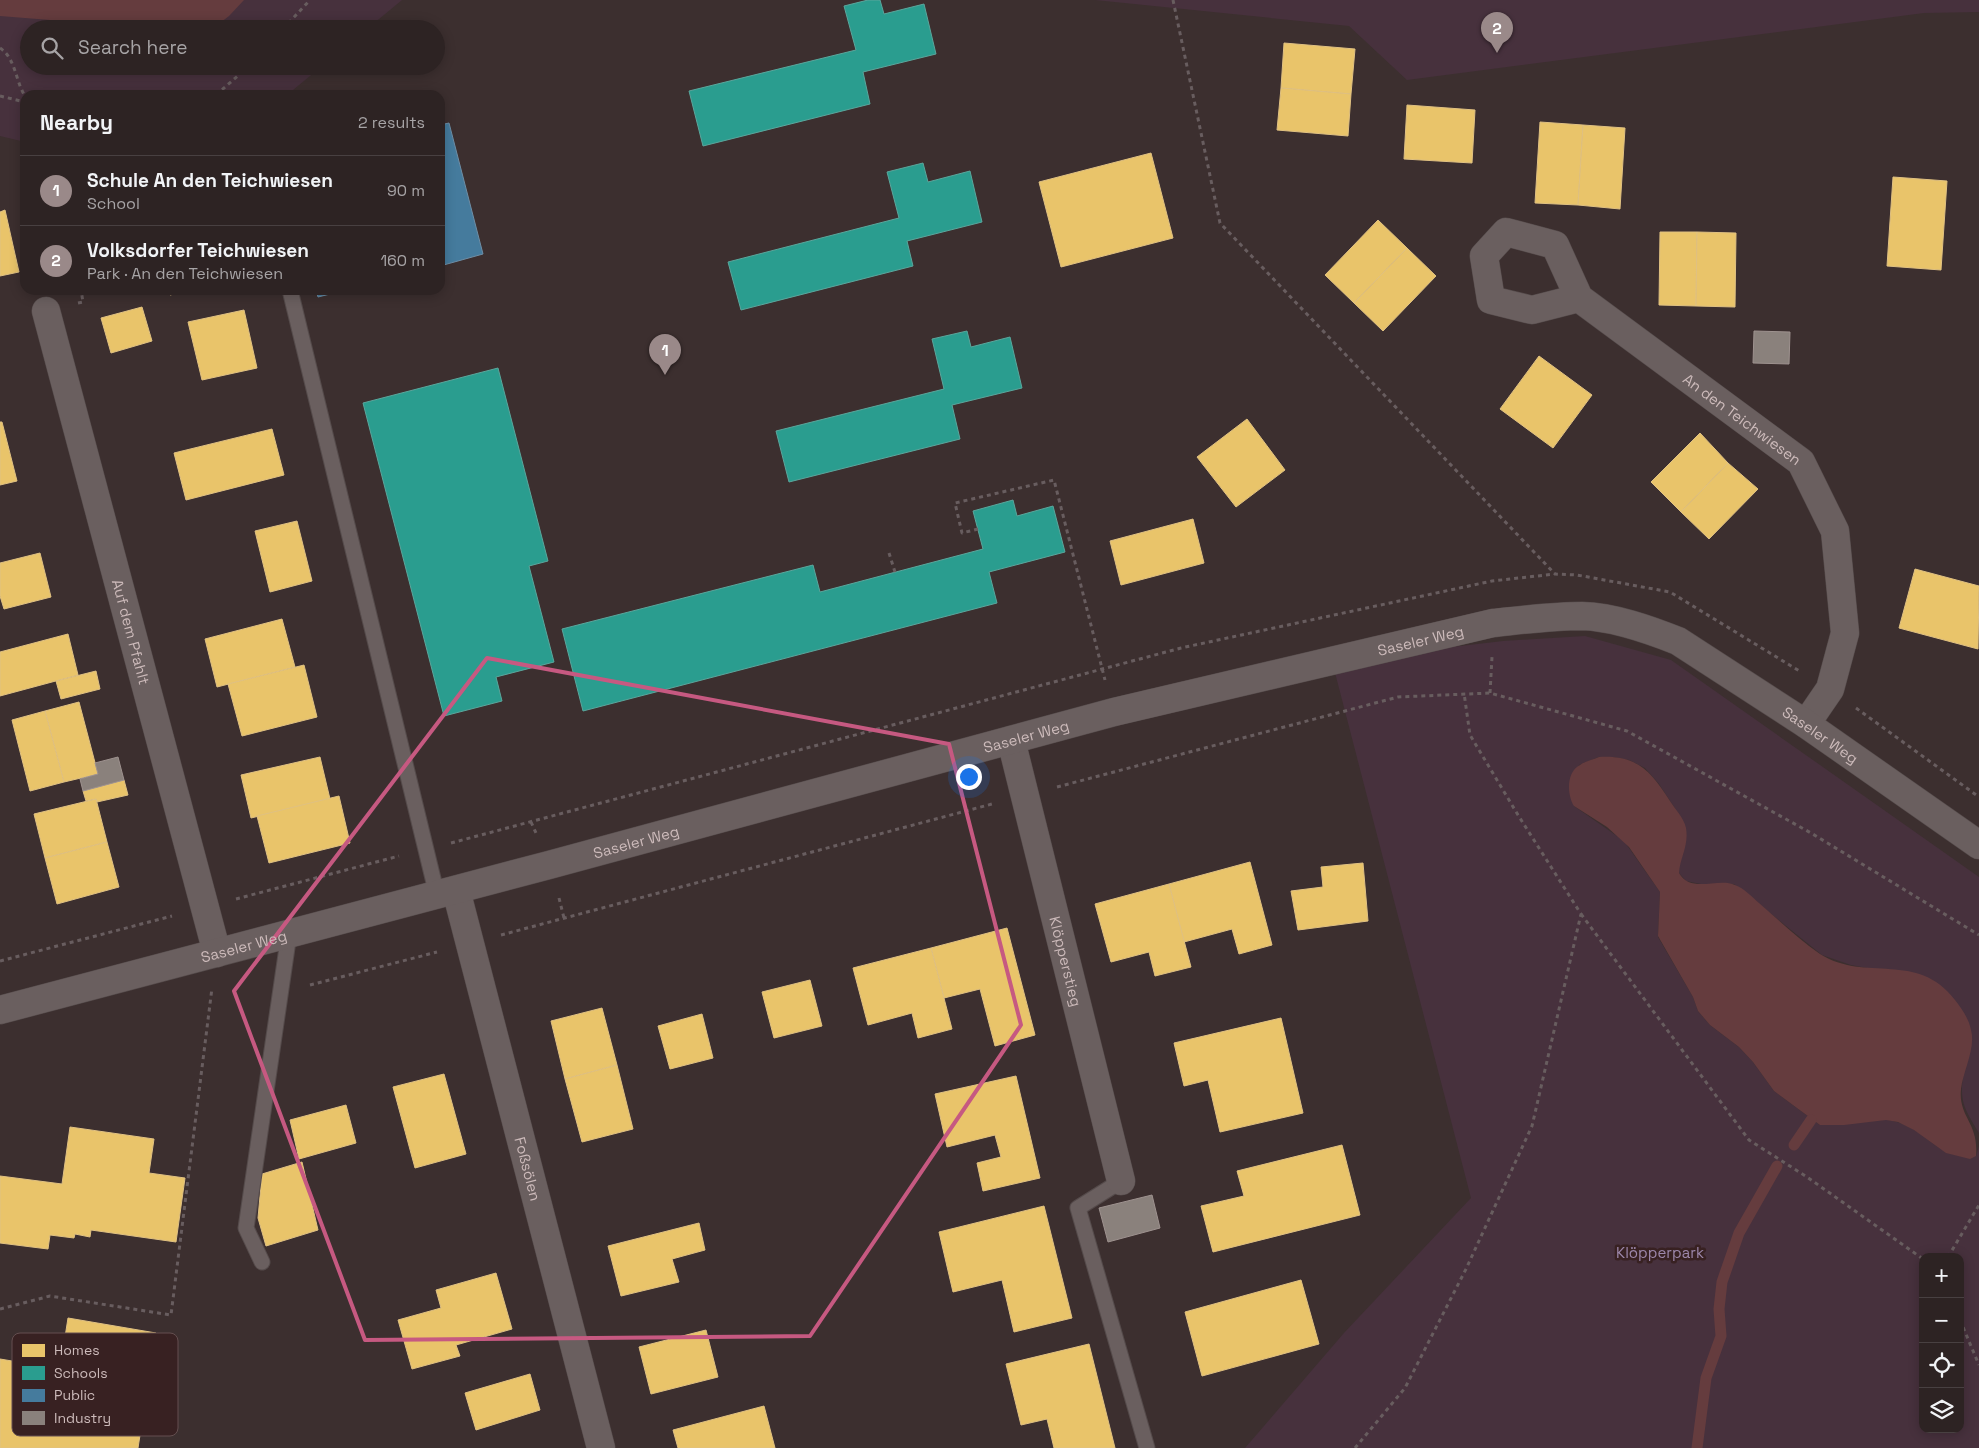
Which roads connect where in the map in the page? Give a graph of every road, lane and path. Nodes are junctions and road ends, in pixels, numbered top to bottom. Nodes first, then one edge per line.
1 (310, 0) edge
2 (1172, 0) edge
3 (291, 20) edge
4 (0, 48) edge
5 (239, 75) edge
6 (21, 90) edge
7 (222, 90) edge
8 (0, 96) edge
9 (20, 101) edge
10 (291, 295) edge
11 (1579, 298) dead end
12 (46, 311) dead end
13 (978, 529) dead end
14 (889, 553) dead end
15 (895, 572) dead end
16 (1555, 574) dead end
17 (1464, 693) junction
18 (1114, 712) junction
19 (1806, 724) junction
20 (1011, 740) junction
21 (1025, 796) junction
22 (1979, 845) edge
23 (446, 892) junction
24 (204, 908) junction
25 (1581, 914) junction
26 (289, 934) junction
27 (1979, 935) edge
28 (469, 943) junction
29 (217, 953) junction
30 (0, 960) edge
31 (280, 993) junction
32 (0, 1010) edge
33 (1121, 1181) joint
34 (1979, 1205) edge
35 (1950, 1253) edge
36 (1919, 1256) edge
37 (262, 1262) dead end
38 (0, 1309) edge
39 (1964, 1329) edge
40 (1979, 1365) edge
41 (601, 1448) edge
42 (1147, 1448) edge
43 (1354, 1448) edge

1 - 3 path
2 - 16 path
4 - 6 path
5 - 7 path
8 - 9 path
10 - 23 lane
11 - 19 street, An den Teichwiesen
12 - 24 street, Auf dem Pfahlt
13 - 18 path
14 - 15 path
17 - 21 path
17 - 25 path
17 - 27 path
18 - 19 street, Saseler Weg
18 - 20 street, Saseler Weg
19 - 22 street, Saseler Weg
20 - 21 street, Klöpperstieg
20 - 23 street, Saseler Weg
21 - 28 path
21 - 33 street, Klöpperstieg
23 - 26 street, Saseler Weg
23 - 28 street, Foßsölen
24 - 29 street, Auf dem Pfahlt
24 - 30 path
25 - 36 path
25 - 43 path
26 - 29 street, Saseler Weg
26 - 31 lane
28 - 31 path
28 - 41 street, Foßsölen
29 - 32 street, Saseler Weg
29 - 38 path
31 - 37 lane
33 - 42 lane
34 - 35 path
39 - 40 path

